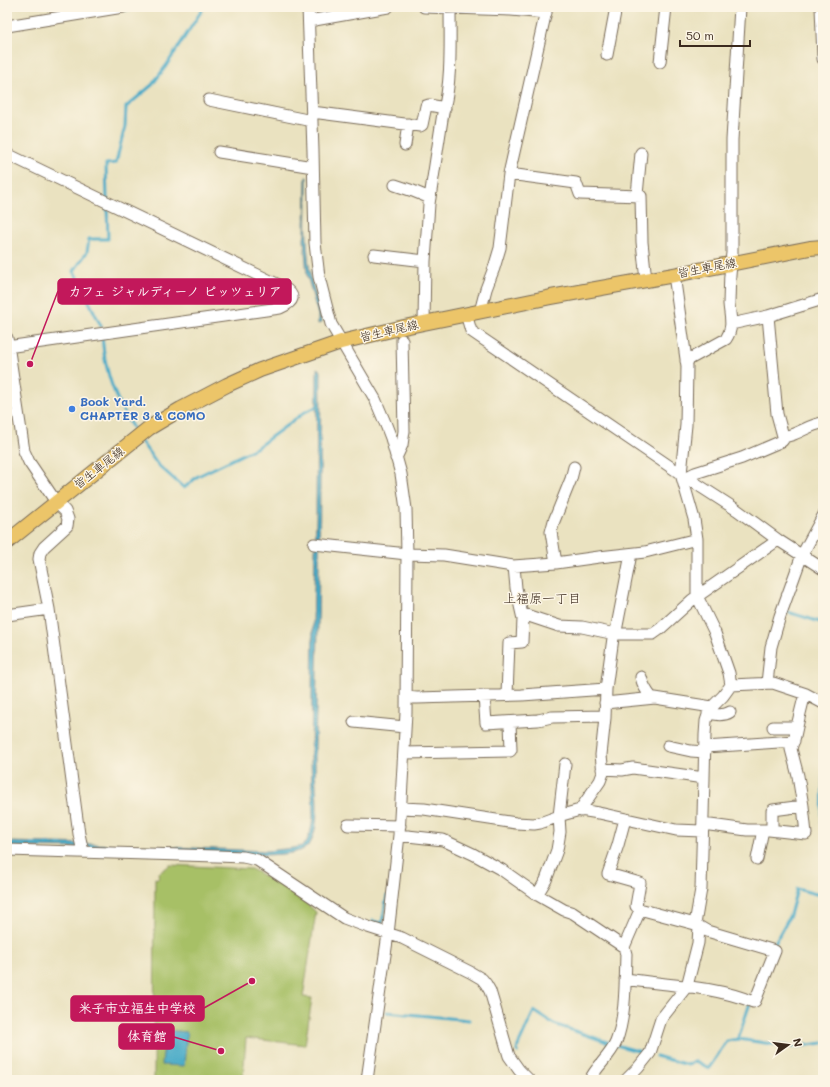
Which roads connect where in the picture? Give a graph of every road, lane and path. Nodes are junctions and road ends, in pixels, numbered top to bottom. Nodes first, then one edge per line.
1 (124, 7) edge
2 (308, 7) edge
3 (388, 7) edge
4 (424, 7) edge
5 (616, 7) edge
6 (666, 7) edge
7 (740, 7) edge
8 (820, 7) edge
9 (450, 8) edge
10 (547, 10) edge
11 (338, 11) edge
12 (309, 21) junction
13 (7, 26) edge
14 (607, 55) dead end
15 (823, 59) edge
16 (660, 62) dead end
17 (208, 100) dead end
18 (444, 108) junction
19 (312, 116) junction
20 (408, 124) junction
21 (405, 145) dead end
22 (218, 152) dead end
23 (641, 153) dead end
24 (7, 154) edge
25 (314, 166) junction
26 (509, 174) junction
27 (395, 185) dead end
28 (637, 195) junction
29 (430, 198) junction
30 (823, 246) edge
31 (374, 255) dead end
32 (425, 261) junction
33 (731, 264) junction
34 (674, 275) junction
35 (646, 280) junction
36 (823, 299) edge
37 (473, 313) junction
38 (768, 316) junction
39 (424, 323) junction
40 (731, 324) junction
41 (402, 340) dead end
42 (341, 342) junction
43 (8, 344) edge
44 (686, 361) junction
45 (823, 423) edge
46 (785, 437) junction
47 (396, 458) junction
48 (574, 467) dead end
49 (684, 475) junction
50 (56, 502) junction
51 (823, 516) edge
52 (697, 539) junction
53 (778, 540) junction
54 (7, 542) edge
55 (318, 545) dead end
56 (407, 554) junction
57 (631, 554) junction
58 (802, 555) junction
59 (556, 563) junction
60 (514, 566) junction
61 (823, 569) edge
62 (698, 597) junction
63 (49, 609) junction
64 (523, 614) junction
65 (7, 615) edge
66 (615, 634) junction
67 (641, 677) dead end
68 (767, 683) junction
69 (731, 685) junction
70 (606, 689) junction
71 (804, 694) junction
72 (507, 695) junction
73 (484, 696) junction
74 (406, 697) junction
75 (652, 698) junction
76 (605, 703) junction
77 (823, 703) edge
78 (710, 710) junction
79 (730, 712) dead end
80 (605, 716) junction
81 (354, 722) dead end
82 (510, 722) junction
83 (405, 727) junction
84 (773, 727) dead end
85 (796, 727) junction
86 (794, 741) junction
87 (668, 746) dead end
88 (705, 749) junction
89 (404, 753) junction
90 (565, 764) dead end
91 (602, 769) junction
92 (704, 778) junction
93 (803, 806) junction
94 (401, 808) junction
95 (581, 811) junction
96 (559, 816) junction
97 (625, 819) junction
98 (348, 825) dead end
99 (702, 828) junction
100 (767, 830) junction
101 (399, 831) junction
102 (82, 847) junction
103 (7, 850) edge
104 (757, 859) dead end
105 (537, 895) junction
106 (640, 910) junction
107 (697, 925) junction
108 (388, 934) junction
109 (624, 947) junction
110 (624, 980) junction
111 (687, 986) junction
112 (367, 1080) edge
113 (529, 1080) edge
114 (590, 1080) edge
115 (626, 1080) edge

1 - 13 street
2 - 12 street
3 - 11 street
4 - 9 street
5 - 14 street
6 - 16 street
7 - 33 street
8 - 15 street
9 - 10 street
9 - 18 street
10 - 26 street
11 - 12 street
12 - 19 street
17 - 19 street
18 - 20 street
18 - 29 street
19 - 20 street
19 - 25 street
20 - 21 street
22 - 25 street
23 - 28 street
24 - 43 street
25 - 42 street
26 - 28 street
26 - 37 street
27 - 29 street
28 - 35 street
29 - 32 street
30 - 33 main road, 皆生車尾線
31 - 32 street
32 - 39 street
33 - 34 main road, 皆生車尾線
33 - 40 street
34 - 35 main road, 皆生車尾線
34 - 44 street
35 - 37 main road, 皆生車尾線
36 - 38 street
37 - 39 main road, 皆生車尾線
37 - 49 street
38 - 40 street
38 - 46 street
39 - 42 main road, 皆生車尾線
40 - 44 street
41 - 47 street
42 - 47 street
42 - 50 main road, 皆生車尾線
43 - 50 street
44 - 49 street
45 - 46 street
46 - 49 street
47 - 56 street
48 - 59 street
49 - 52 street
49 - 53 street
50 - 54 main road, 皆生車尾線
50 - 63 street
51 - 58 street
52 - 57 street
52 - 62 street
53 - 58 street
53 - 62 street
55 - 56 street
56 - 60 street
56 - 74 street
57 - 59 street
57 - 66 street
58 - 61 street
58 - 68 street
59 - 60 street
60 - 64 street
62 - 66 street
62 - 69 street
63 - 65 street
63 - 102 street
64 - 66 street
64 - 72 street
66 - 70 street
67 - 75 street
68 - 69 street
68 - 71 street
69 - 78 street
70 - 72 street
70 - 76 street
71 - 77 street
71 - 85 street
72 - 73 street
73 - 74 street
73 - 82 street
74 - 83 street
75 - 76 street
75 - 78 street
76 - 80 street
78 - 79 street
78 - 88 street
80 - 82 street
80 - 91 street
81 - 83 street
82 - 89 street
83 - 89 street
84 - 85 street
85 - 86 street
86 - 88 street
86 - 93 street
87 - 88 street
88 - 92 street
89 - 94 street
90 - 96 street
91 - 92 street
91 - 95 street
92 - 99 street
93 - 100 street
93 - 100 street
94 - 96 street
94 - 101 street
95 - 96 street
95 - 97 street
96 - 105 street
97 - 99 street
97 - 106 street
98 - 101 street
99 - 100 street
99 - 107 street
100 - 104 street
101 - 105 street
101 - 108 street
102 - 103 street
102 - 108 street
105 - 109 street
106 - 107 street
106 - 109 street
107 - 111 street
107 - 111 street
108 - 112 street
108 - 113 street
109 - 110 street
110 - 111 street
110 - 114 street
111 - 115 street

